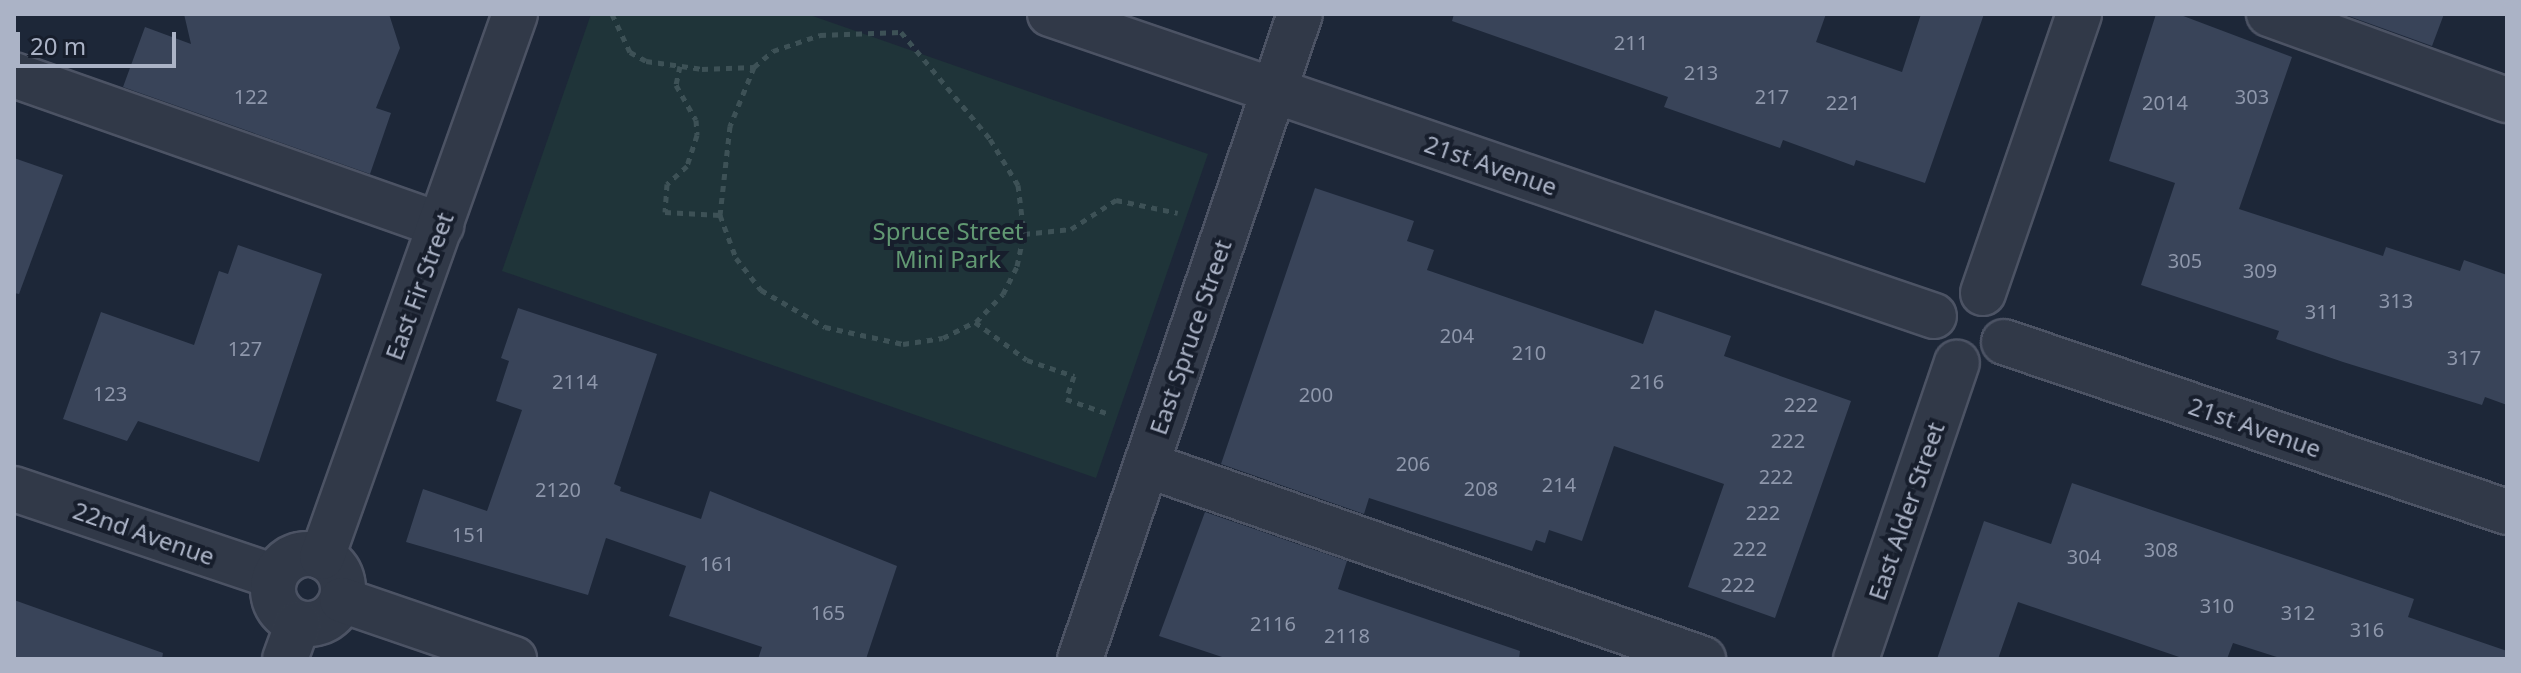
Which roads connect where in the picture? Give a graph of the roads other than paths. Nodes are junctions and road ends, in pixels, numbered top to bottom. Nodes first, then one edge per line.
1 (515, 14) edge
2 (1050, 14) edge
3 (1300, 14) edge
4 (2079, 14) edge
5 (2269, 14) edge
6 (14, 75) edge
7 (1273, 91) junction
8 (2507, 100) edge
9 (441, 225) junction
10 (1983, 293) junction
11 (1934, 316) junction
12 (2004, 342) junction
13 (1957, 363) junction
14 (1147, 465) junction
15 (14, 489) edge
16 (2507, 512) edge
17 (322, 557) junction
18 (275, 577) junction
19 (342, 600) junction
20 (292, 641) edge
21 (514, 659) edge
22 (1080, 659) edge
23 (1703, 659) edge
24 (1856, 659) edge

1 - 9 street, East Fir Street
2 - 7 street, 21st Avenue
3 - 7 street, East Spruce Street
4 - 10 street
5 - 8 street
6 - 9 street
7 - 11 street, 21st Avenue
7 - 14 street, East Spruce Street
9 - 17 street, East Fir Street
10 - 11 street
10 - 12 street
11 - 13 street
12 - 13 street
12 - 16 street, 21st Avenue
13 - 24 street, East Alder Street
14 - 22 street, East Spruce Street
14 - 23 street
15 - 18 street, 22nd Avenue
17 - 18 street
17 - 19 street
18 - 20 street
19 - 20 street
19 - 21 street

